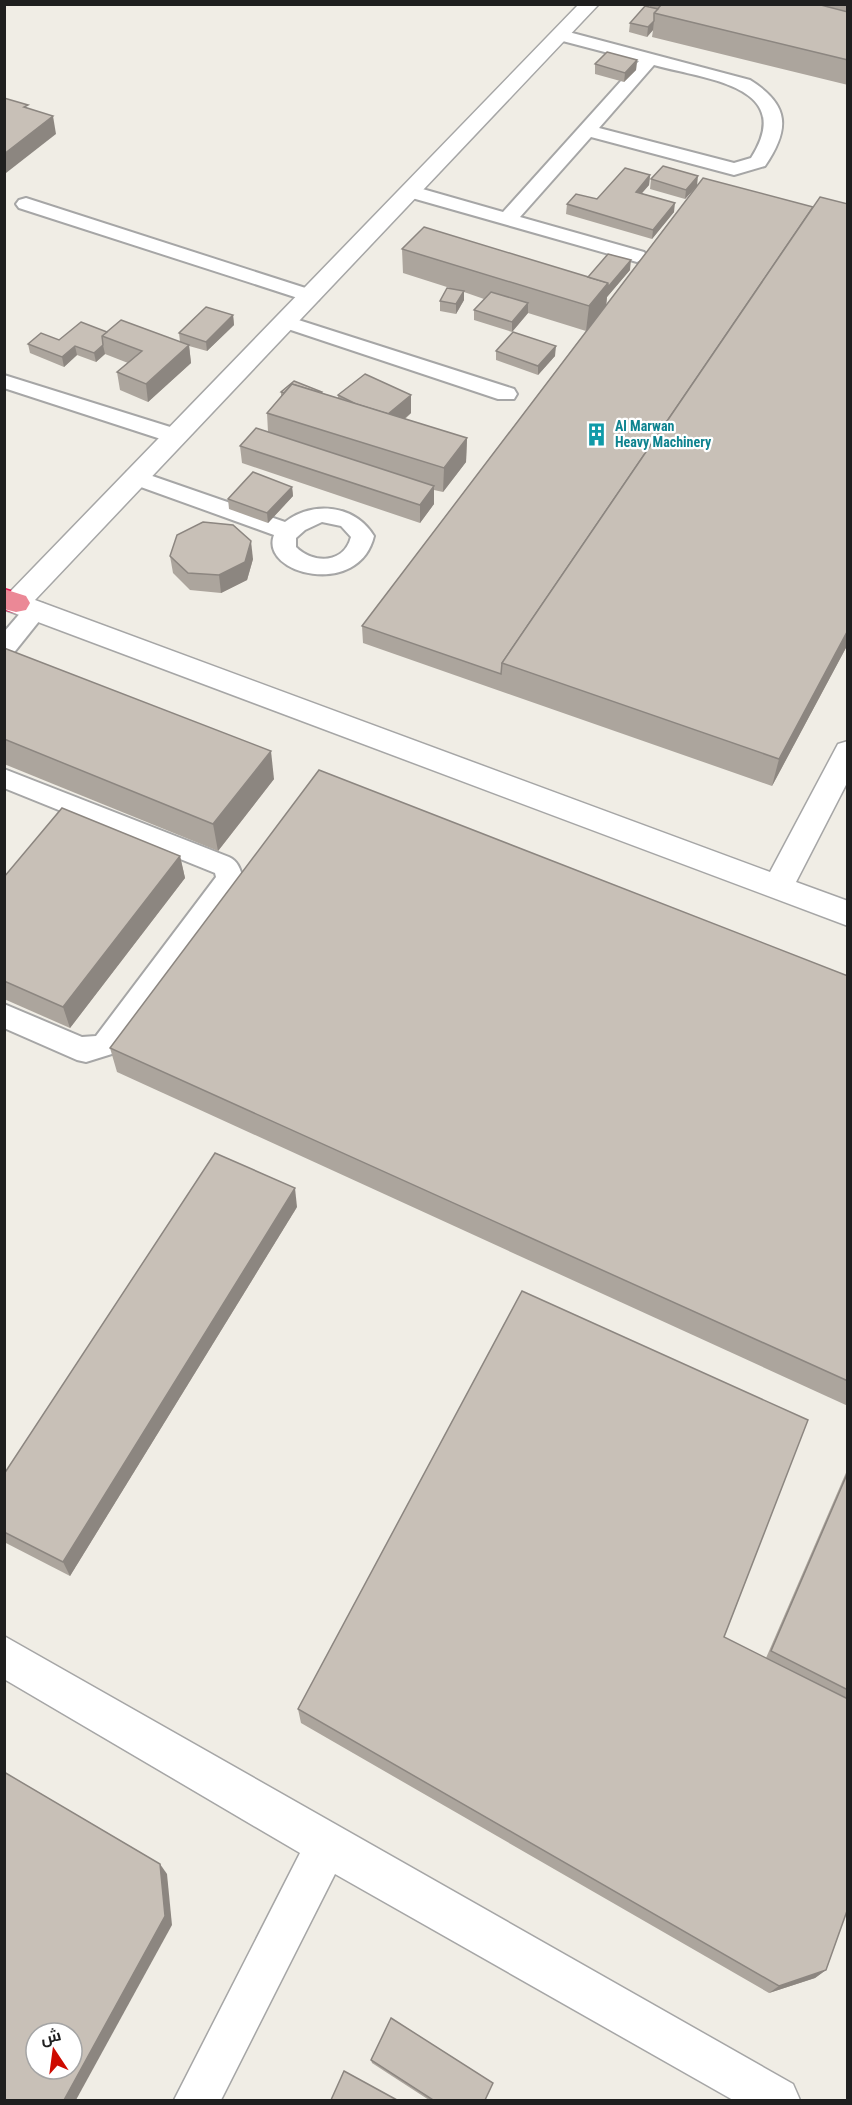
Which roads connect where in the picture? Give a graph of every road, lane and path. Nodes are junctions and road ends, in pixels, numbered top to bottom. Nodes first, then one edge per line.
1 (590, 4) edge
2 (561, 35) junction
3 (651, 58) junction
4 (586, 130) junction
5 (412, 192) junction
6 (26, 204) dead end
7 (508, 218) junction
8 (637, 256) dead end
9 (311, 296) junction
10 (285, 322) junction
11 (4, 381) edge
12 (506, 394) dead end
13 (175, 436) junction
14 (135, 477) junction
15 (287, 531) dead end
16 (19, 604) edge
17 (4, 649) edge
18 (848, 752) edge
19 (4, 778) edge
20 (778, 886) junction
21 (848, 914) edge
22 (4, 1015) edge
23 (4, 1656) edge
24 (327, 1845) junction
25 (197, 2100) edge
26 (777, 2100) edge

1 - 2 street
2 - 3 lane
2 - 5 street
3 - 4 lane
3 - 4 lane
4 - 7 lane
5 - 7 lane
5 - 9 street
6 - 9 lane
7 - 8 lane
9 - 10 street
10 - 12 lane
10 - 13 street
11 - 13 lane
13 - 14 street
14 - 15 lane
14 - 16 street
16 - 17 lane
16 - 20 street
18 - 20 street
19 - 22 lane
20 - 21 street
23 - 24 street
24 - 25 street
24 - 26 street

